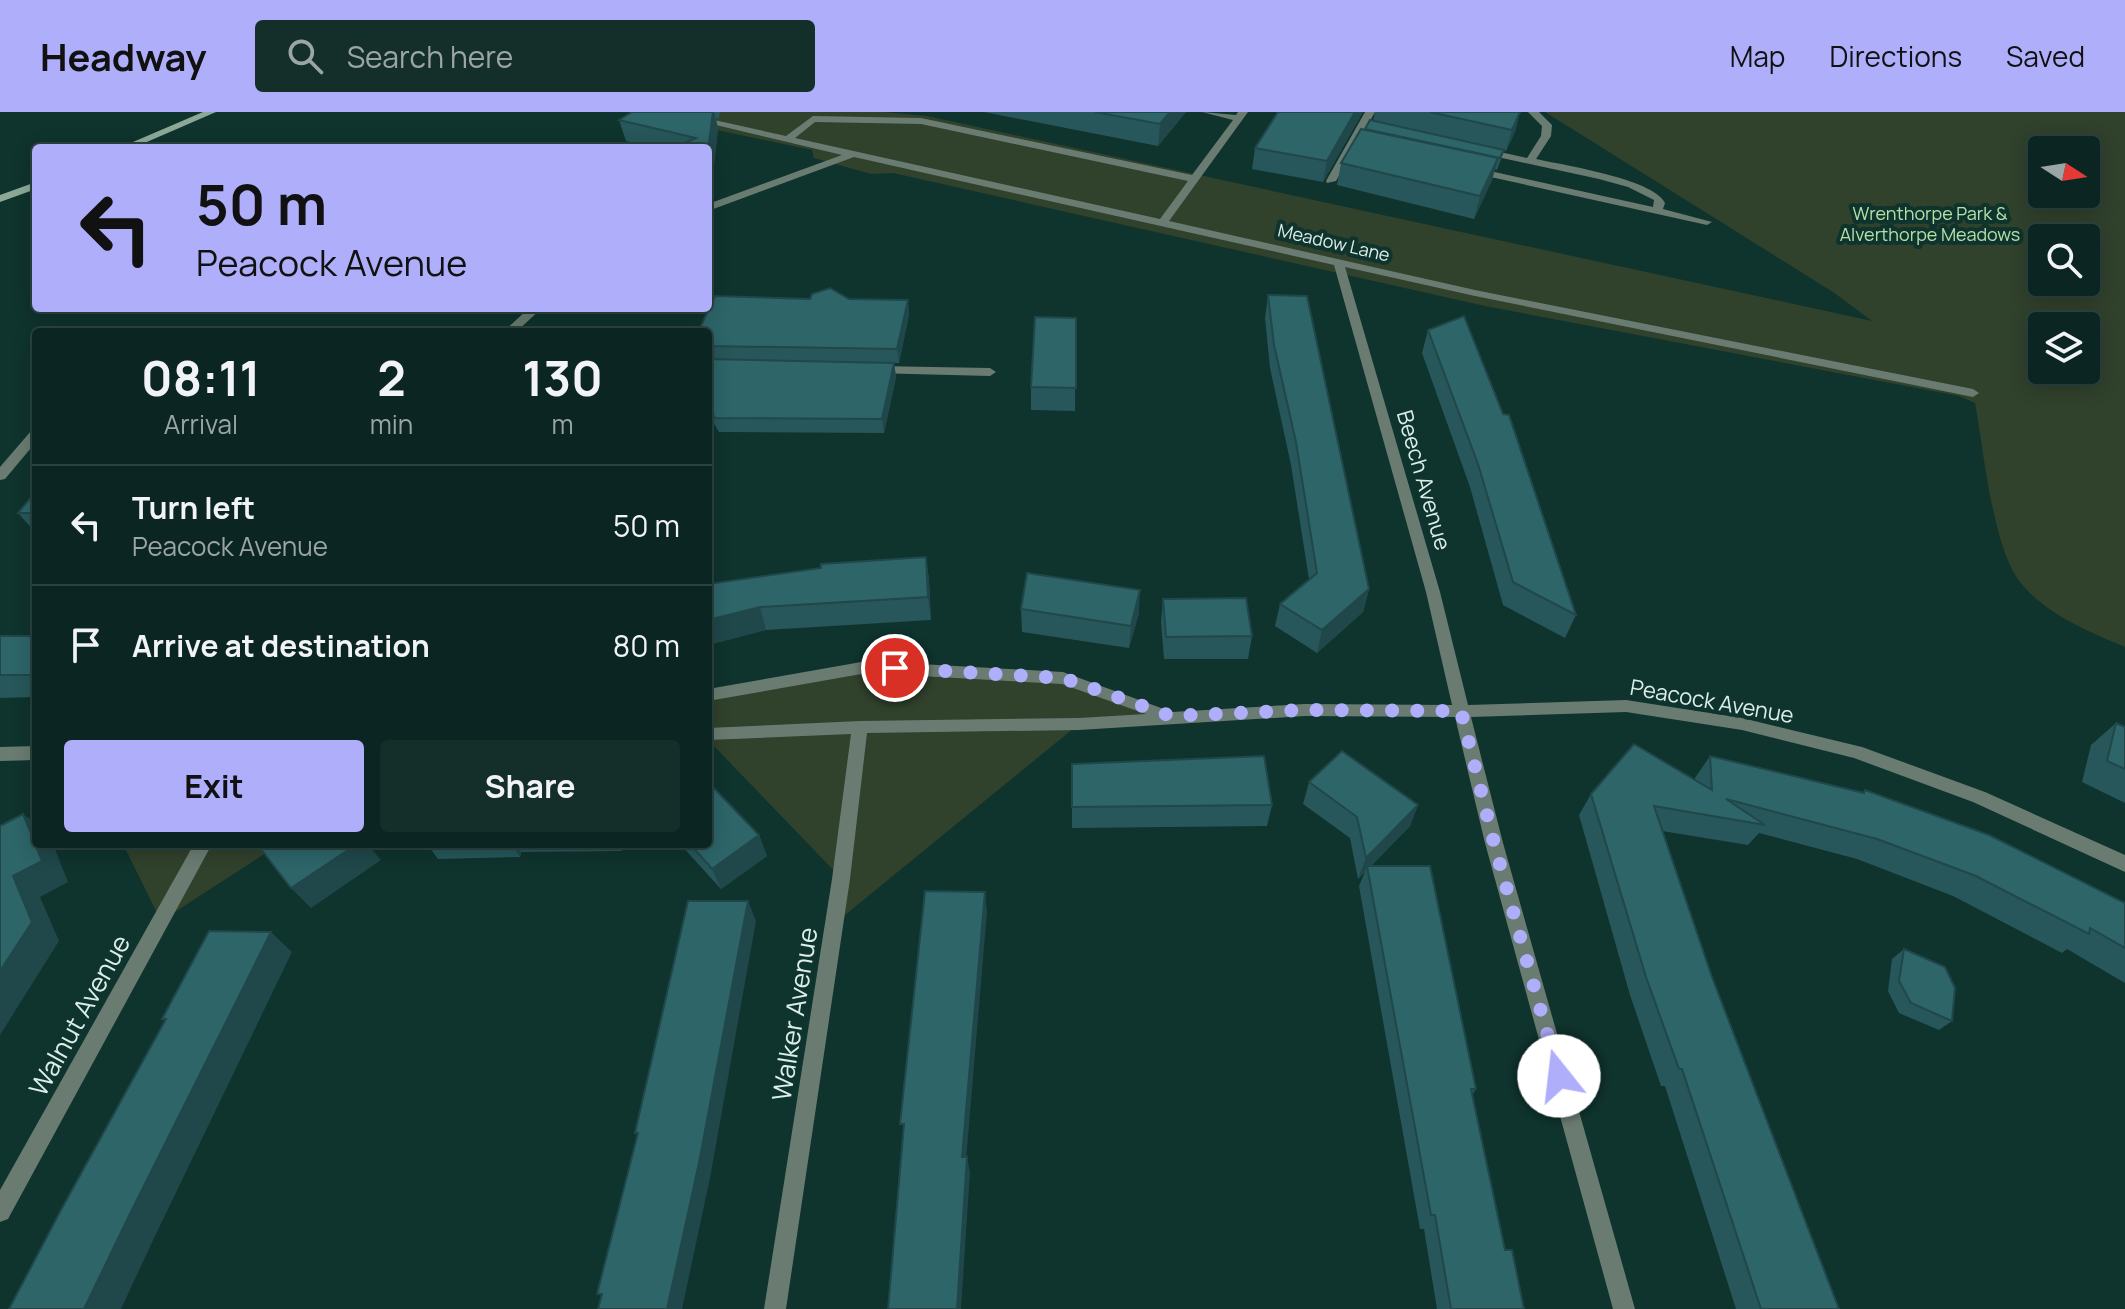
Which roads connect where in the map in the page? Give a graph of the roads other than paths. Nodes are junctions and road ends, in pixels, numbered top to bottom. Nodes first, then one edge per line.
1 (211, 112) edge
2 (808, 112) edge
3 (1207, 112) edge
4 (1370, 112) edge
5 (1533, 112) edge
6 (1240, 115) edge
7 (689, 118) edge
8 (1363, 125) junction
9 (1378, 129) edge
10 (798, 132) junction
11 (787, 140) junction
12 (134, 144) edge
13 (1353, 144) junction
14 (1368, 147) edge
15 (1469, 148) edge
16 (853, 154) junction
17 (1530, 161) junction
18 (1459, 167) edge
19 (1195, 179) junction
20 (1331, 181) edge
21 (32, 187) edge
22 (0, 199) edge
23 (712, 207) edge
24 (1657, 211) junction
25 (1164, 221) junction
26 (1707, 222) dead end
27 (1338, 261) junction
28 (532, 312) edge
29 (514, 328) edge
30 (865, 370) edge
31 (990, 372) dead end
32 (1973, 393) dead end
33 (32, 439) edge
34 (0, 476) edge
35 (712, 694) edge
36 (1461, 711) junction
37 (1171, 716) junction
38 (860, 727) junction
39 (712, 734) edge
40 (32, 753) edge
41 (0, 754) edge
42 (201, 848) edge
43 (2125, 864) edge
44 (0, 1211) edge
45 (775, 1309) edge
46 (1624, 1309) edge

1 - 12 street
2 - 10 street
3 - 6 street
4 - 8 street
5 - 17 street
6 - 19 street
7 - 11 street, Meadow Lane
8 - 9 street
8 - 13 street
10 - 11 street
10 - 19 street
11 - 16 street, Meadow Lane
13 - 14 street
13 - 20 street
15 - 17 street
16 - 23 street
16 - 25 street, Meadow Lane
17 - 24 street
18 - 24 street
19 - 25 street
21 - 22 street
24 - 26 street
25 - 27 street, Meadow Lane
27 - 32 street, Meadow Lane
27 - 36 street, Beech Avenue
28 - 29 street
30 - 31 street
33 - 34 street
35 - 37 street, Peacock Avenue
36 - 37 street, Peacock Avenue
36 - 43 street, Peacock Avenue
36 - 46 street, Beech Avenue
37 - 38 street, Peacock Avenue
38 - 39 street, Peacock Avenue
38 - 45 street, Walker Avenue
40 - 41 street
42 - 44 street, Walnut Avenue

